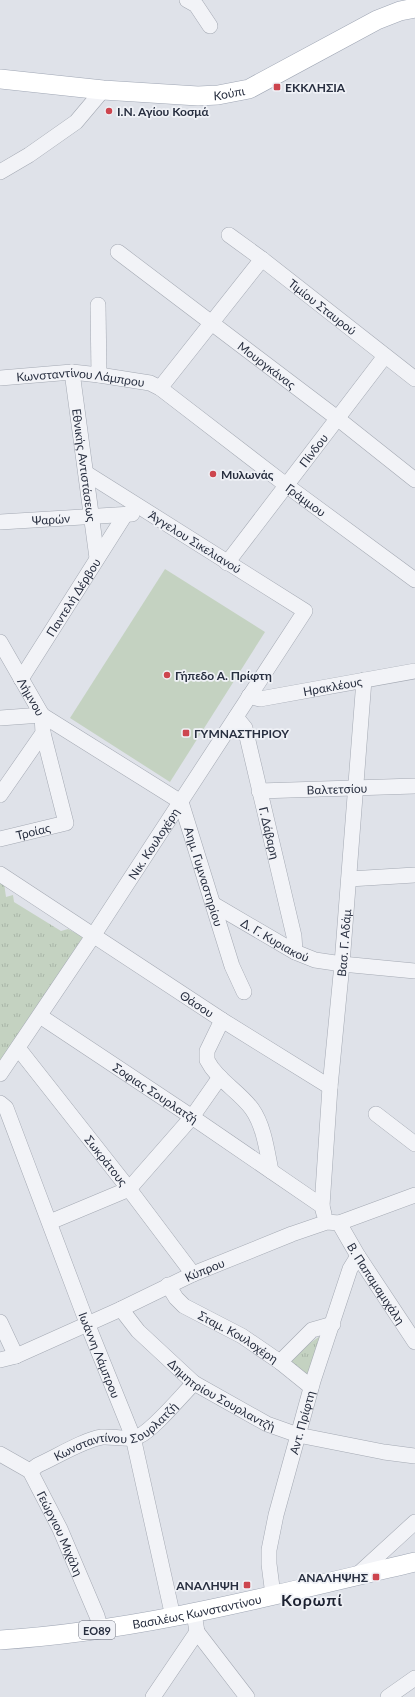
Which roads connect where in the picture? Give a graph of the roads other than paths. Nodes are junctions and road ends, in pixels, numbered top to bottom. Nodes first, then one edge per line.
1 (187, 0) edge
2 (415, 8) edge
3 (210, 26) dead end
4 (0, 79) edge
5 (103, 90) junction
6 (0, 172) edge
7 (229, 235) dead end
8 (118, 252) dead end
9 (262, 259) junction
10 (98, 305) dead end
11 (212, 324) junction
12 (385, 356) junction
13 (72, 372) junction
14 (99, 375) junction
15 (0, 378) edge
16 (415, 379) edge
17 (160, 388) junction
18 (337, 418) junction
19 (86, 473) junction
20 (415, 480) edge
21 (286, 485) junction
22 (149, 513) junction
23 (125, 515) junction
24 (91, 517) junction
25 (0, 522) edge
26 (97, 558) junction
27 (227, 563) junction
28 (415, 580) edge
29 (305, 610) joint
30 (0, 642) edge
31 (415, 672) edge
32 (21, 679) junction
33 (364, 680) junction
34 (250, 696) junction
35 (42, 715) junction
36 (236, 717) junction
37 (0, 718) edge
38 (43, 733) junction
39 (415, 786) edge
40 (356, 788) junction
41 (259, 791) junction
42 (0, 794) edge
43 (181, 802) junction
44 (0, 839) edge
45 (0, 874) edge
46 (415, 875) edge
47 (349, 879) junction
48 (213, 904) junction
49 (93, 936) junction
50 (295, 952) junction
51 (342, 964) junction
52 (415, 970) edge
53 (244, 992) dead end
54 (40, 1016) junction
55 (222, 1020) junction
56 (18, 1048) junction
57 (0, 1074) edge
58 (220, 1077) junction
59 (330, 1086) junction
60 (0, 1103) edge
61 (376, 1114) dead end
62 (192, 1117) junction
63 (414, 1141) edge
64 (271, 1171) junction
65 (129, 1189) junction
66 (415, 1195) edge
67 (322, 1206) junction
68 (50, 1222) junction
69 (333, 1222) junction
70 (358, 1256) junction
71 (193, 1274) junction
72 (168, 1285) junction
73 (121, 1309) junction
74 (0, 1322) edge
75 (87, 1323) junction
76 (333, 1324) junction
77 (415, 1342) edge
78 (16, 1356) junction
79 (0, 1360) edge
80 (280, 1362) junction
81 (194, 1383) junction
82 (311, 1387) junction
83 (298, 1435) junction
84 (133, 1437) junction
85 (0, 1454) edge
86 (415, 1456) edge
87 (30, 1471) junction
88 (415, 1522) edge
89 (415, 1562) edge
90 (356, 1576) junction
91 (274, 1595) junction
92 (194, 1613) junction
93 (173, 1617) junction
94 (101, 1630) junction
95 (197, 1632) junction
96 (0, 1640) edge
97 (415, 1678) edge
98 (153, 1697) edge
99 (247, 1697) edge
100 (388, 1697) edge

1 - 3 street
2 - 5 main road, Κούπι
4 - 5 main road, Κούπι
5 - 6 street
7 - 9 street, Τιμίου Σταυρού
8 - 11 street, Μουργκάνας
9 - 11 street
9 - 12 street, Τιμίου Σταυρού
10 - 14 street
11 - 17 street
11 - 18 street, Μουργκάνας
12 - 16 street, Τιμίου Σταυρού
12 - 18 street, Πίνδου
13 - 14 street, Κωνσταντίνου Λάμπρου
13 - 15 street, Κωνσταντίνου Λάμπρου
13 - 19 street, Εθνικής Αντιστάσεως
14 - 17 street, Κωνσταντίνου Λάμπρου
17 - 21 street, Γράμμου
18 - 20 street, Μουργκάνας
18 - 21 street, Πίνδου
19 - 22 street, Άγγελου Σικελιανού
19 - 24 street, Εθνικής Αντιστάσεως
21 - 27 street, Πίνδου
21 - 28 street, Γράμμου
22 - 23 street, Ψαρών
22 - 27 street, Άγγελου Σικελιανού
23 - 24 street, Ψαρών
23 - 26 street, Παντελή Δέρβου
24 - 25 street, Ψαρών
24 - 26 street, Εθνικής Αντιστάσεως
26 - 32 street, Παντελή Δέρβου
27 - 29 street, Άγγελου Σικελιανού
29 - 34 street, Νικ. Κουλοχέρη
30 - 32 street, Λήμνου
31 - 33 street, Ηρακλέους
32 - 35 street, Λήμνου
33 - 34 street, Ηρακλέους
33 - 40 street, Βασ. Γ. Αδάμ
34 - 36 street, Νικ. Κουλοχέρη
35 - 37 street, Λήμνου
35 - 38 street
35 - 43 street
36 - 41 street, Γ. Δάβαρη
36 - 43 street, Νικ. Κουλοχέρη
38 - 42 street
38 - 44 street, Τροίας
39 - 40 street, Βαλτετσίου
40 - 41 street, Βαλτετσίου
40 - 47 street, Βασ. Γ. Αδάμ
41 - 50 street, Γ. Δάβαρη
43 - 48 street, Αημ. Γυμναστηρίου
43 - 49 street, Νικ. Κουλοχέρη
45 - 49 street, Θάσου
46 - 47 street
47 - 51 street, Βασ. Γ. Αδάμ
48 - 50 street, Δ. Γ. Κυριακού
48 - 53 street, Αημ. Γυμναστηρίου
49 - 54 street, Νικ. Κουλοχέρη
49 - 55 street, Θάσου
50 - 51 street, Δ. Γ. Κυριακού
51 - 52 street, Δ. Γ. Κυριακού
51 - 59 street, Βασ. Γ. Αδάμ
54 - 56 street, Νικ. Κουλοχέρη
54 - 62 street, Σοφιας Σουρλατζή
55 - 58 street, Θάσου
55 - 59 street
56 - 57 street, Νικ. Κουλοχέρη
56 - 65 street, Σωκράτους
58 - 62 street
58 - 64 street, Θάσου
59 - 67 street, Βασ. Γ. Αδάμ
60 - 68 street, Ιωάννη Λάμπρου
61 - 63 street
62 - 64 street, Σοφιας Σουρλατζή
62 - 65 street
64 - 67 street
65 - 68 street
65 - 71 street, Σωκράτους
66 - 69 street, Κύπρου
67 - 69 street
68 - 75 street, Ιωάννη Λάμπρου
69 - 70 street, Β. Παπαμαμιχάλη
69 - 71 street, Κύπρου
70 - 76 street, Αντ. Πρίφτη
70 - 77 street, Β. Παπαμαμιχάλη
71 - 72 street, Κύπρου
72 - 73 street, Κύπρου
72 - 80 street, Σταμ. Κουλοχέρη
73 - 75 street, Κύπρου
73 - 81 street, Δημητρίου Σουρλαντζή
74 - 78 street
75 - 78 street, Κύπρου
75 - 84 street, Ιωάννη Λάμπρου
76 - 80 street
76 - 82 street, Αντ. Πρίφτη
78 - 79 street, Κύπρου
80 - 82 street, Σταμ. Κουλοχέρη
81 - 83 street, Δημητρίου Σουρλαντζή
81 - 84 street, Κωνσταντίνου Σουρλατζή
82 - 83 street, Αντ. Πρίφτη
83 - 86 street, Δημητρίου Σουρλαντζή
83 - 91 street, Αντ. Πρίφτη
84 - 87 street, Κωνσταντίνου Σουρλατζή
84 - 93 street, Ιωάννη Λάμπρου
85 - 87 street
87 - 94 street, Γεώργιου Μιχάλη
88 - 90 street
89 - 90 main road, Βασιλέως Κωνσταντίνου / ΕΟ89
90 - 91 main road, Βασιλέως Κωνσταντίνου / ΕΟ89
91 - 92 main road, Βασιλέως Κωνσταντίνου / ΕΟ89
92 - 93 main road, Βασιλέως Κωνσταντίνου / ΕΟ89
92 - 95 street
93 - 94 main road, Βασιλέως Κωνσταντίνου / ΕΟ89
94 - 96 main road, Βασιλέως Κωνσταντίνου / ΕΟ89
95 - 98 street
95 - 99 street
97 - 100 street

